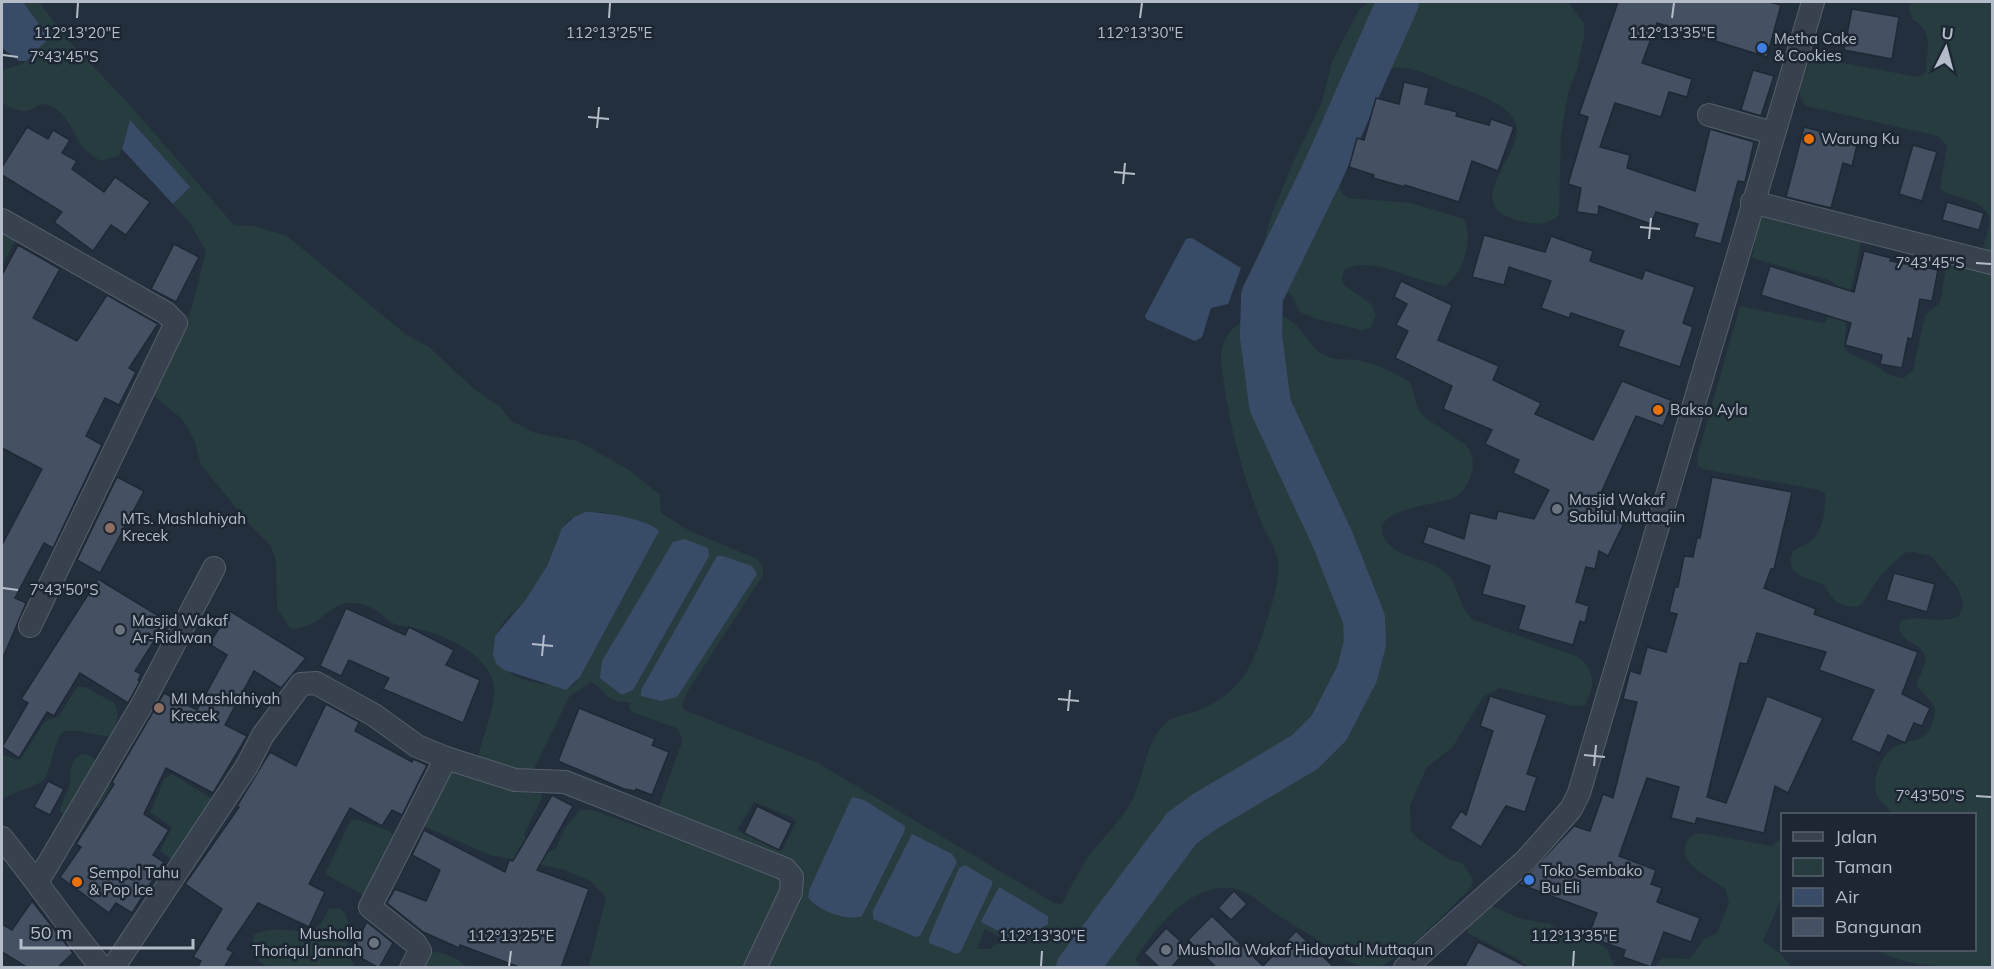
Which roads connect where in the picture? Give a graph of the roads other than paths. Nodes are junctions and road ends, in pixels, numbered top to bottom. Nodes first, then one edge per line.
1 (1813, 2) edge
2 (1709, 115) dead end
3 (1773, 133) junction
4 (1752, 202) junction
5 (2, 220) edge
6 (1992, 263) edge
7 (214, 568) dead end
8 (30, 626) dead end
9 (446, 758) junction
10 (2, 838) edge
11 (38, 881) junction
12 (102, 968) edge
13 (113, 968) edge
14 (411, 968) edge
15 (755, 968) edge
16 (1405, 968) edge

1 - 3 street
2 - 3 street
3 - 4 street
4 - 6 street
4 - 16 street
5 - 8 street
7 - 11 street
9 - 13 street
9 - 14 street
9 - 15 street
10 - 11 street
11 - 12 street

